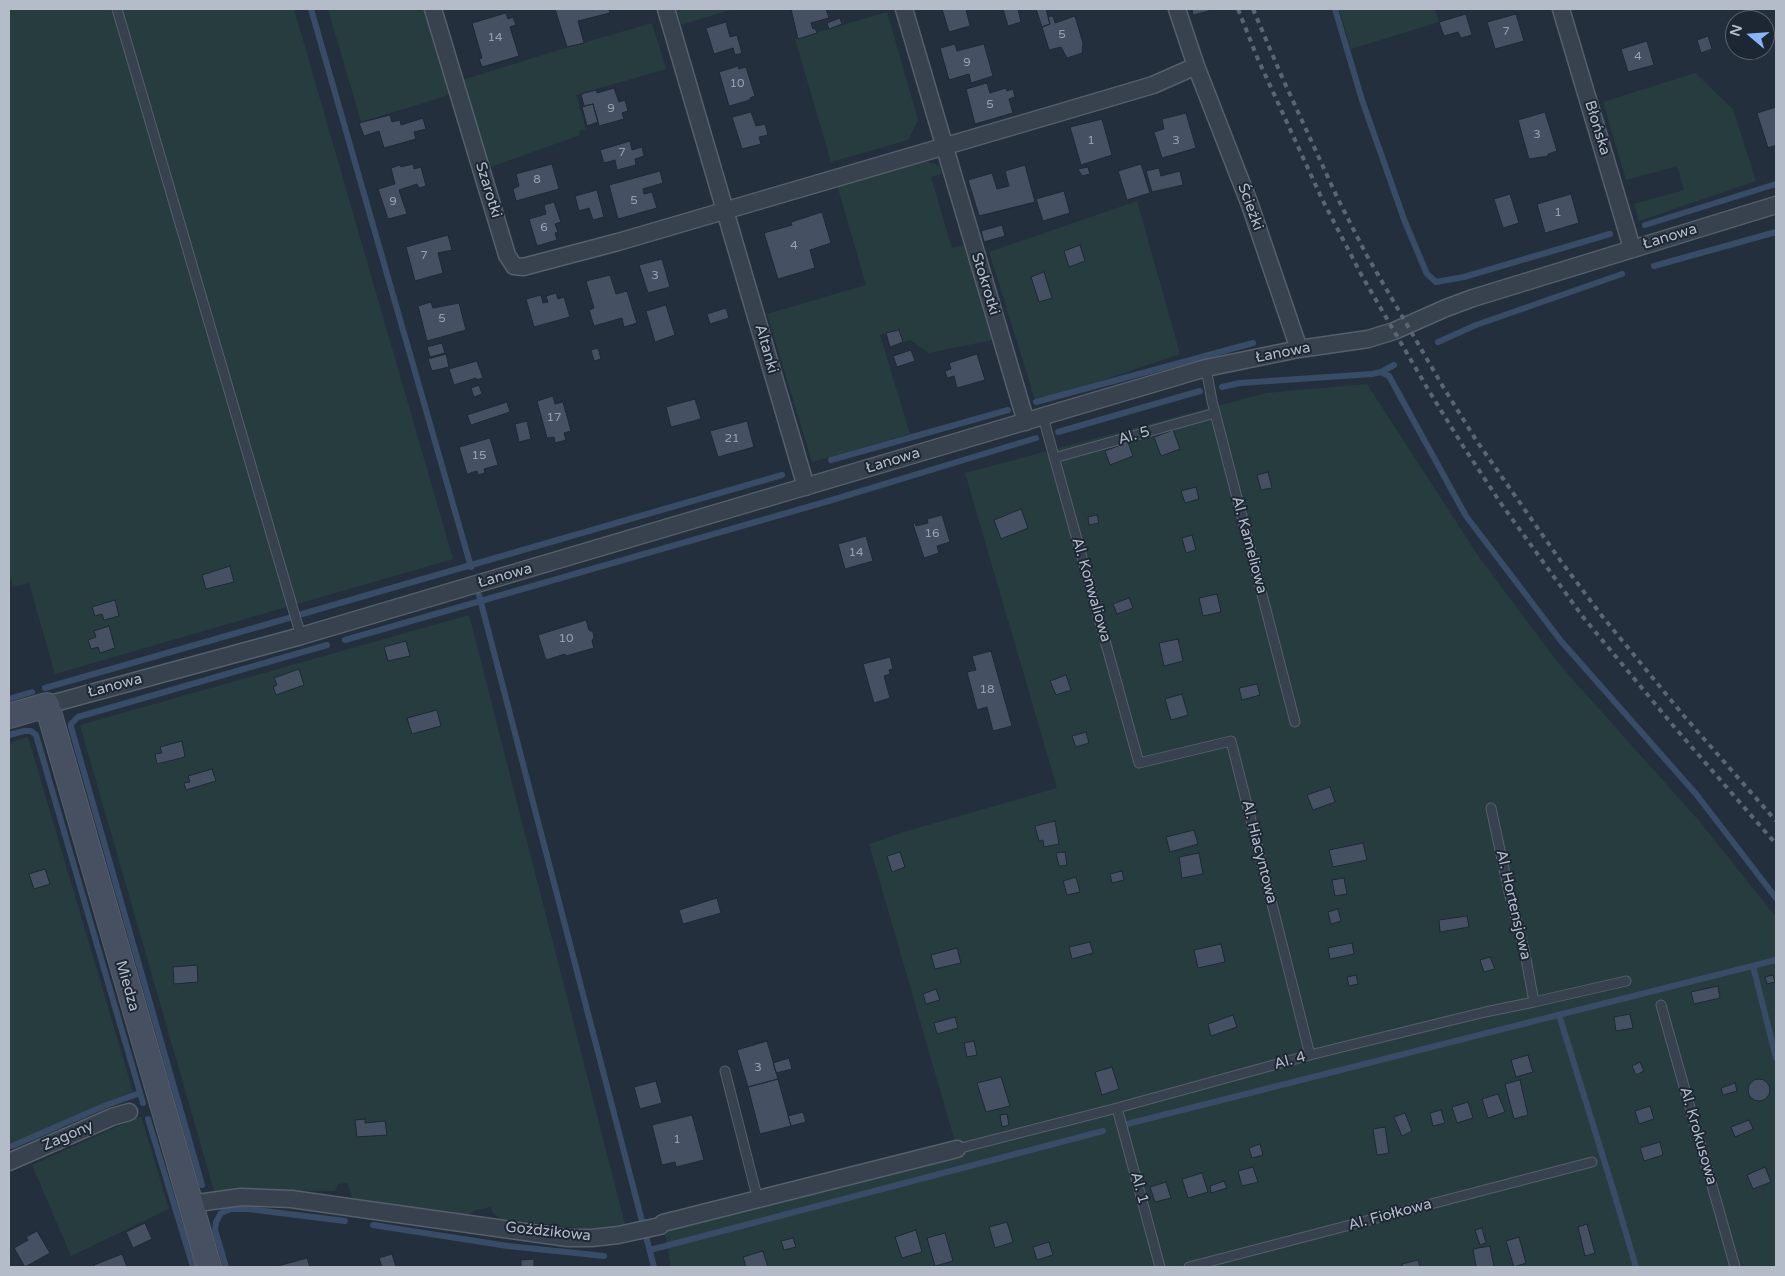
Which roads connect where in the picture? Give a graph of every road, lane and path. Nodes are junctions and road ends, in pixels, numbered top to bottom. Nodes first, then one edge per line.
1 (117, 9) edge
2 (433, 9) edge
3 (666, 9) edge
4 (904, 9) edge
5 (1178, 9) edge
6 (1561, 9) edge
7 (1196, 66) junction
8 (944, 147) junction
9 (1776, 205) edge
10 (725, 211) junction
11 (1632, 248) junction
12 (1299, 349) junction
13 (1206, 368) junction
14 (1215, 413) junction
15 (1042, 417) junction
16 (1026, 422) junction
17 (1054, 458) junction
18 (806, 487) junction
19 (301, 636) junction
20 (47, 705) junction
21 (9, 716) edge
22 (1295, 722) dead end
23 (1139, 763) joint
24 (1491, 808) dead end
25 (1626, 980) dead end
26 (1534, 1002) junction
27 (1661, 1005) dead end
28 (1310, 1055) junction
29 (725, 1071) dead end
30 (1118, 1108) junction
31 (129, 1112) dead end
32 (957, 1149) joint
33 (9, 1162) edge
34 (1592, 1162) dead end
35 (758, 1200) junction
36 (190, 1204) junction
37 (209, 1267) edge
38 (1160, 1267) edge
39 (1189, 1267) edge
40 (1735, 1267) edge

1 - 19 lane
2 - 10 street, Szarotki
3 - 10 street, Altanki
4 - 8 street, Stokrotki
5 - 7 street, Ścieżki
6 - 11 street, Błońska
7 - 8 street
7 - 12 street, Ścieżki
8 - 10 street
8 - 16 street, Stokrotki
9 - 11 street, Łanowa
10 - 18 street, Altanki
11 - 12 street, Łanowa
12 - 13 street, Łanowa
13 - 14 lane, Al. Kameliowa
13 - 15 street, Łanowa
14 - 17 lane, Al. 5
14 - 22 lane, Al. Kameliowa
15 - 16 street, Łanowa
15 - 17 lane, Al. Konwaliowa
16 - 18 street, Łanowa
17 - 23 lane, Al. Konwaliowa
18 - 19 street, Łanowa
19 - 20 street, Łanowa
20 - 21 street, Łanowa
20 - 36 street, Miedza
23 - 28 lane, Al. Hiacyntowa
24 - 26 lane, Al. Hortensjowa
25 - 26 lane, Al. 4
26 - 28 lane, Al. 4
27 - 40 lane, Al. Krokusowa
28 - 30 lane, Al. 4
29 - 35 lane
30 - 32 lane, Al. 4
30 - 38 lane, Al. 1
31 - 33 street, Zagony
32 - 35 street, Goździkowa
34 - 39 lane, Al. Fiołkowa
35 - 36 street, Goździkowa
36 - 37 street, Miedza

